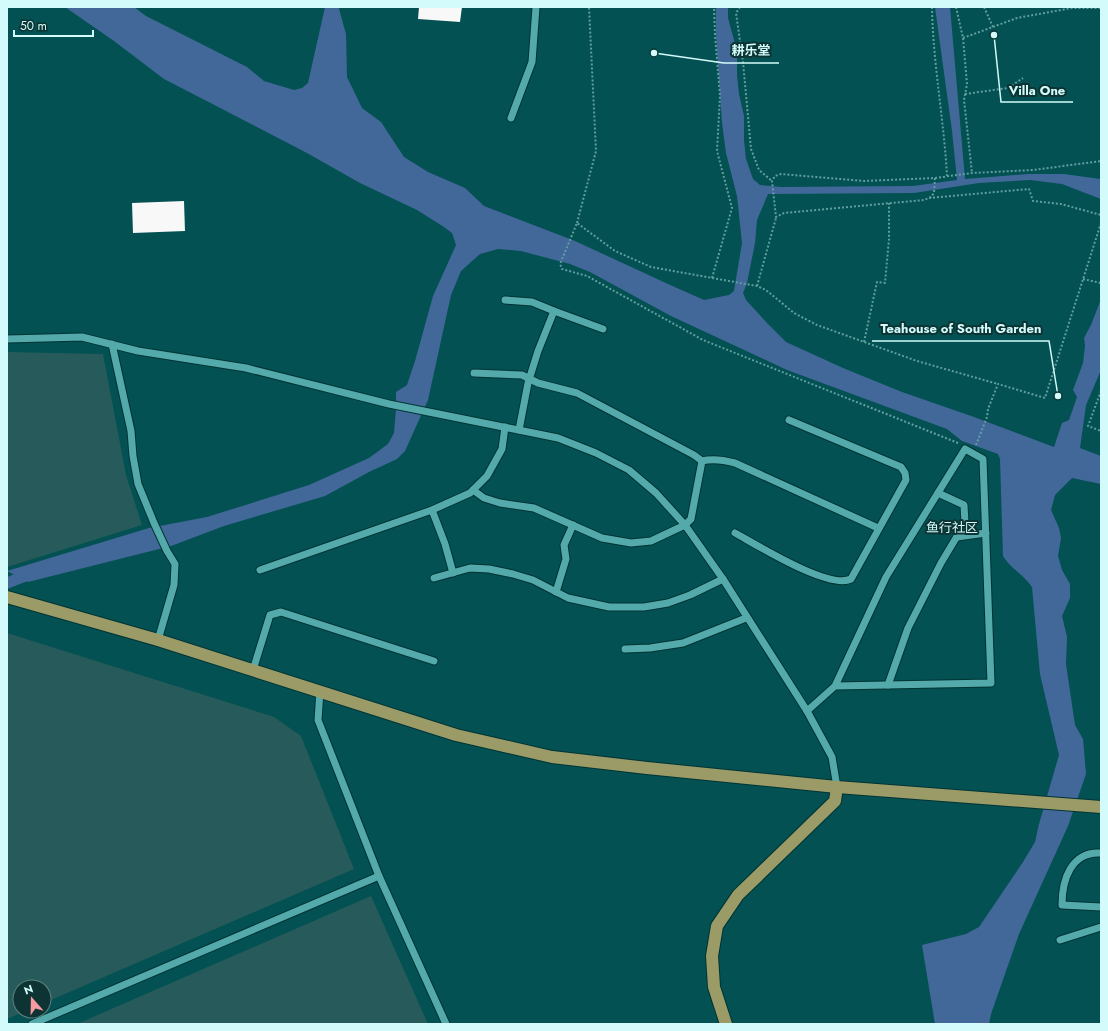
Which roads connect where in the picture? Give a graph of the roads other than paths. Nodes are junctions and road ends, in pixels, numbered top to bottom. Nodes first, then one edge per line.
1 (536, 7) edge
2 (511, 118) dead end
3 (505, 300) dead end
4 (554, 311) junction
5 (603, 329) dead end
6 (7, 339) edge
7 (112, 344) junction
8 (474, 374) dead end
9 (529, 379) junction
10 (789, 420) dead end
11 (505, 426) junction
12 (519, 430) junction
13 (702, 461) junction
14 (474, 490) junction
15 (938, 493) junction
16 (432, 510) junction
17 (573, 525) junction
18 (685, 525) junction
19 (878, 528) junction
20 (735, 533) dead end
21 (986, 533) junction
22 (957, 536) junction
23 (260, 570) dead end
24 (453, 573) junction
25 (434, 578) dead end
26 (723, 579) junction
27 (556, 592) junction
28 (7, 597) edge
29 (746, 618) junction
30 (158, 640) junction
31 (625, 648) dead end
32 (434, 661) dead end
33 (253, 670) junction
34 (888, 685) junction
35 (834, 686) junction
36 (320, 691) junction
37 (807, 711) junction
38 (837, 787) junction
39 (1097, 807) edge
40 (1101, 853) edge
41 (379, 876) junction
42 (1101, 907) edge
43 (1101, 927) edge
44 (1060, 940) dead end
45 (45, 1021) edge
46 (32, 1024) edge
47 (446, 1024) edge
48 (726, 1024) edge

1 - 2 street
3 - 4 street
4 - 5 street
4 - 9 street
6 - 7 street
7 - 11 street
7 - 30 street
8 - 9 street
9 - 12 street
9 - 13 street
10 - 19 street
11 - 12 street
11 - 14 street
12 - 18 street
13 - 18 street
13 - 19 street
14 - 16 street
14 - 17 street
15 - 21 street
15 - 22 street
15 - 35 street
16 - 23 street
16 - 24 street
17 - 18 street
17 - 27 street
18 - 26 street
19 - 20 street
21 - 22 street
21 - 34 street
22 - 34 street
24 - 25 street
24 - 27 street
26 - 27 street
26 - 29 street
28 - 30 main road
29 - 31 street
29 - 37 street
30 - 33 main road
32 - 33 street
33 - 36 main road
34 - 35 street
35 - 37 street
36 - 38 main road
36 - 41 street
37 - 38 street
38 - 39 main road
38 - 48 main road
40 - 42 street
41 - 45 street
41 - 47 street
43 - 44 street
45 - 46 street

